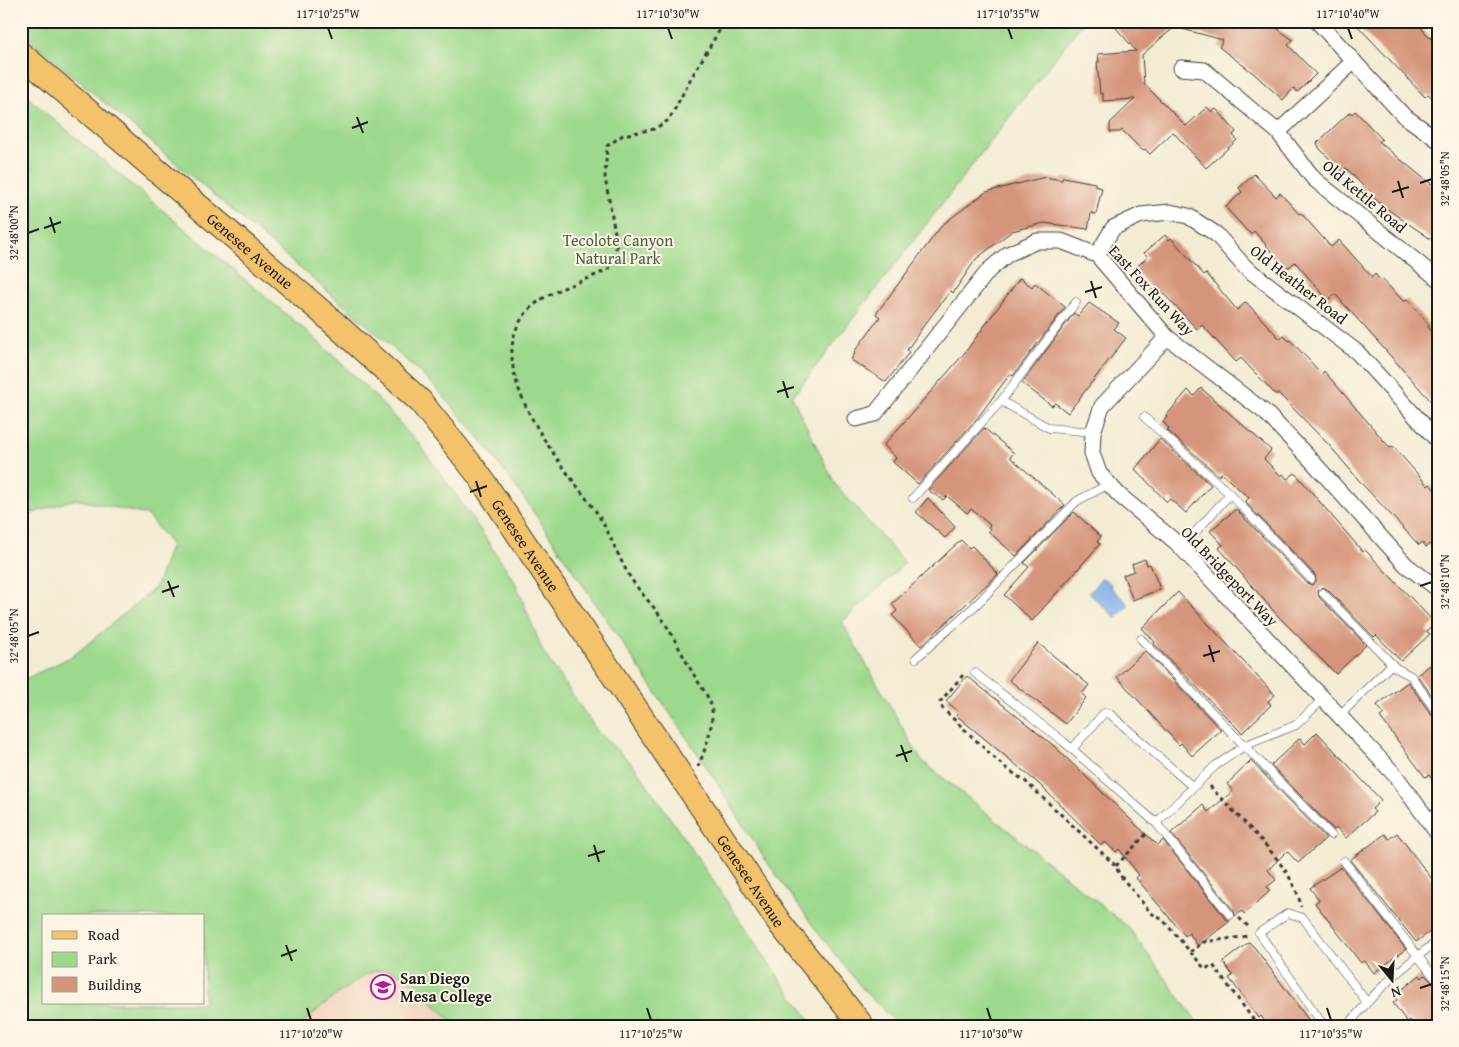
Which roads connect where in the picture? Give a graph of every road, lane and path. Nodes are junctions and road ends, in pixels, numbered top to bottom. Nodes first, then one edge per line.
1 (725, 21) edge
2 (1317, 21) edge
3 (21, 54) edge
4 (1354, 61) junction
5 (1181, 68) dead end
6 (1278, 132) junction
7 (1438, 140) edge
8 (1097, 255) junction
9 (1438, 279) edge
10 (1076, 302) dead end
11 (1167, 337) junction
12 (1001, 401) junction
13 (1144, 417) dead end
14 (856, 419) dead end
15 (1093, 432) junction
16 (1438, 441) edge
17 (1109, 484) junction
18 (1230, 494) junction
19 (914, 498) dead end
20 (1181, 548) junction
21 (1311, 580) dead end
22 (1438, 590) edge
23 (1323, 593) dead end
24 (1141, 639) dead end
25 (916, 658) dead end
26 (1392, 664) junction
27 (975, 673) joint
28 (1323, 699) junction
29 (1438, 714) edge
30 (1339, 716) junction
31 (1246, 745) junction
32 (1072, 749) junction
33 (1203, 778) junction
34 (685, 785) junction
35 (1193, 787) junction
36 (1156, 823) junction
37 (1438, 834) edge
38 (1331, 835) dead end
39 (1344, 861) dead end
40 (1116, 866) junction
41 (1230, 915) joint
42 (1303, 918) junction
43 (1258, 933) junction
44 (1438, 941) edge
45 (1190, 952) junction
46 (1418, 956) junction
47 (1438, 982) edge
48 (1366, 1001) junction
49 (862, 1026) edge
50 (1258, 1026) edge
51 (1324, 1026) edge
52 (1348, 1026) edge

1 - 34 path
2 - 4 street
3 - 34 main road, Genesee Avenue
4 - 6 street
4 - 7 street
5 - 6 street, Old Kettle Road
6 - 9 street, Old Kettle Road
8 - 11 street, East Fox Run Way
8 - 14 street, East Fox Run Way
8 - 16 street, Old Heather Road
10 - 12 lane
11 - 15 street, Old Bridgeport Way
11 - 22 street, East Fox Run Way
12 - 15 lane
12 - 19 lane
13 - 18 lane
15 - 17 street, Old Bridgeport Way
17 - 20 street, Old Bridgeport Way
17 - 25 lane
18 - 20 lane
18 - 21 lane
20 - 28 street, Old Bridgeport Way
23 - 26 lane
24 - 31 lane
26 - 29 lane
26 - 30 lane
27 - 32 lane
27 - 40 path
28 - 30 street, Old Bridgeport Way
28 - 31 lane
30 - 37 street, Old Bridgeport Way
31 - 33 lane
31 - 38 lane
32 - 35 lane
32 - 36 lane
33 - 35 lane
33 - 42 path
34 - 49 main road, Genesee Avenue
35 - 36 lane
36 - 40 path
36 - 41 lane
39 - 46 lane
40 - 45 path
41 - 43 path
42 - 43 lane
42 - 48 lane
43 - 45 path
43 - 51 lane
44 - 46 lane
45 - 50 path
46 - 47 lane
46 - 48 lane
48 - 52 lane

